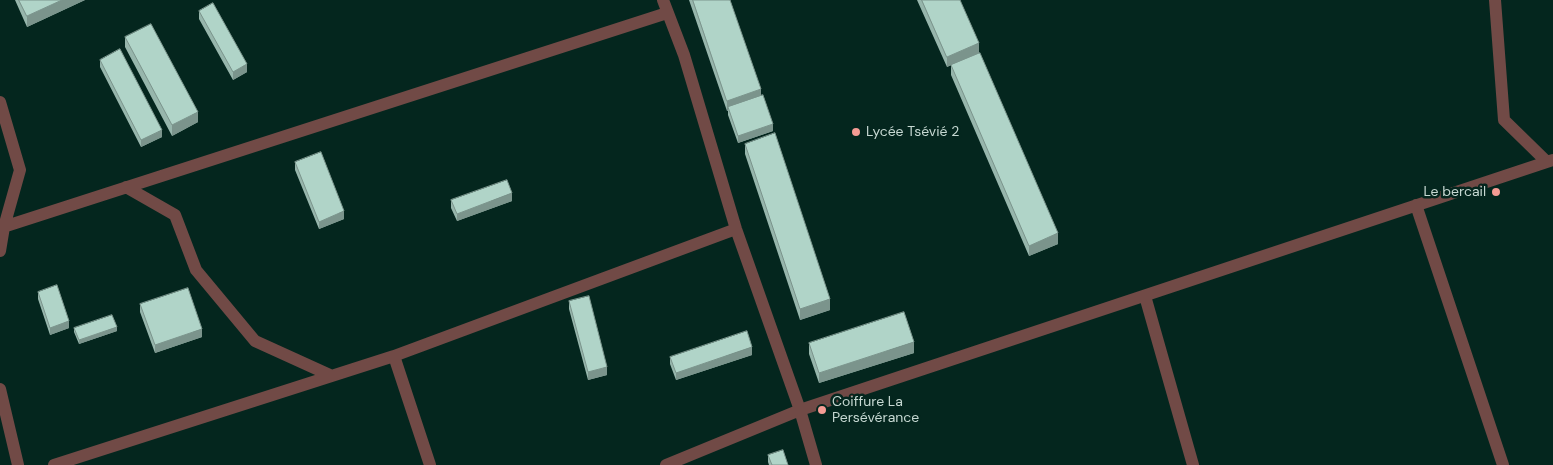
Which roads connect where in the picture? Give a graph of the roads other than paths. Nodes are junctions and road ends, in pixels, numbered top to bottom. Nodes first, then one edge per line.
1 (663, 0) edge
2 (1495, 0) edge
3 (667, 13) junction
4 (0, 102) edge
5 (1550, 161) edge
6 (126, 187) junction
7 (1416, 205) junction
8 (2, 227) edge
9 (736, 229) junction
10 (0, 251) edge
11 (1145, 296) junction
12 (394, 356) junction
13 (332, 376) junction
14 (0, 389) edge
15 (800, 410) junction
16 (18, 465) edge
17 (54, 465) edge
18 (430, 465) edge
19 (666, 465) edge
20 (816, 465) edge
21 (1193, 465) edge
22 (1503, 465) edge

1 - 3 street
2 - 5 street
3 - 6 street
3 - 9 street
4 - 8 street
5 - 7 street
6 - 8 street
6 - 13 street
7 - 11 street
7 - 22 street
8 - 10 street
9 - 12 street
9 - 15 street
11 - 15 street
11 - 21 street
12 - 13 street
12 - 18 street
13 - 17 street
14 - 16 street
15 - 19 street
15 - 20 street

